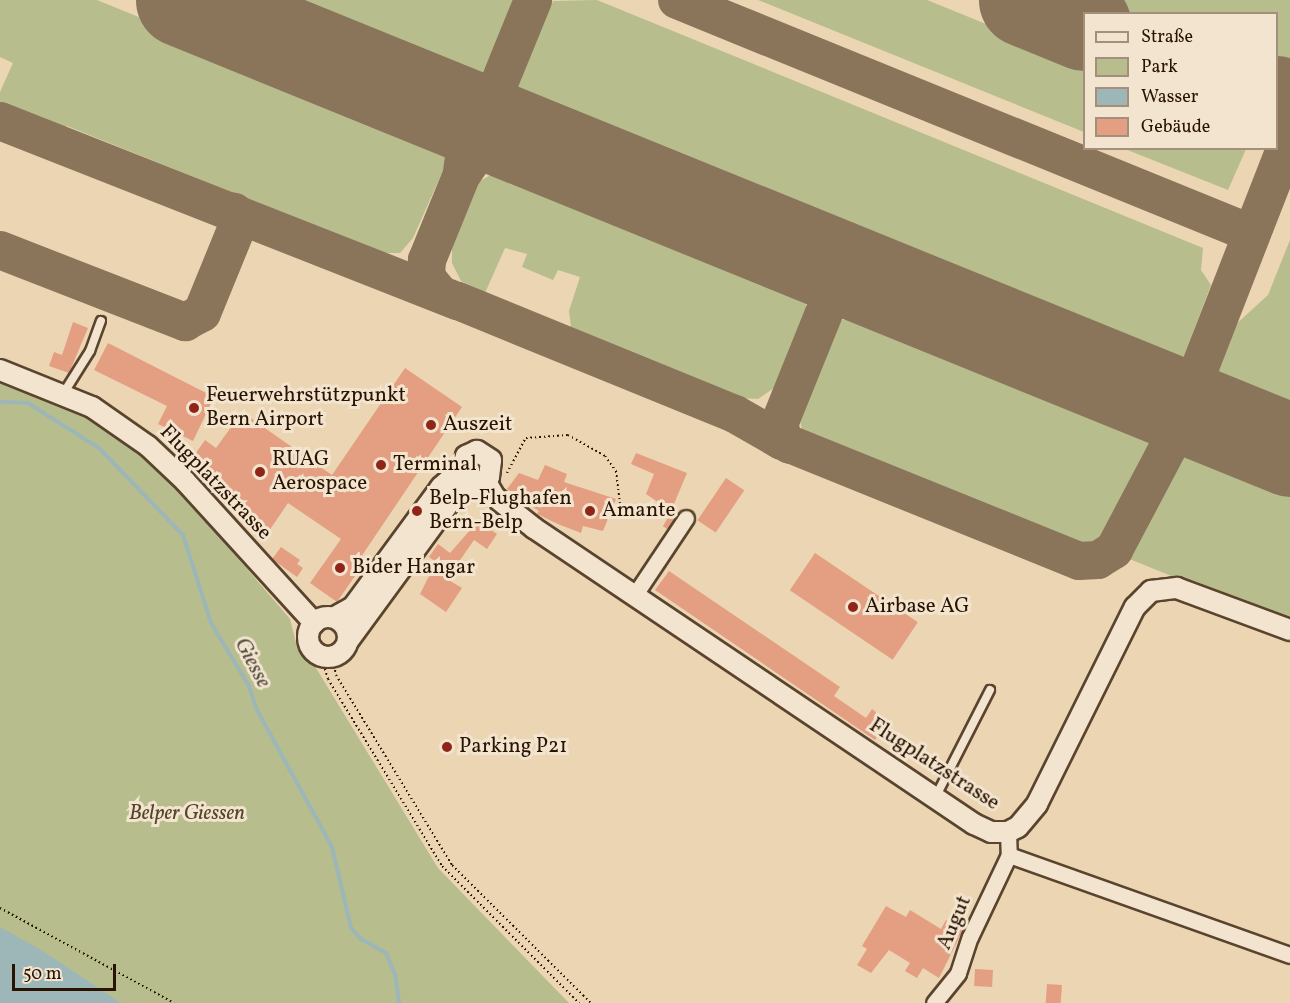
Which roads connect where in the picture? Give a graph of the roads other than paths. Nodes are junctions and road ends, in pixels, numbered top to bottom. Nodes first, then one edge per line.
1 (101, 321) dead end
2 (0, 370) edge
3 (62, 396) junction
4 (474, 477) junction
5 (686, 518) dead end
6 (636, 594) junction
7 (335, 617) junction
8 (314, 623) junction
9 (1290, 630) edge
10 (348, 641) junction
11 (990, 690) dead end
12 (935, 798) junction
13 (1008, 832) junction
14 (1009, 855) junction
15 (1290, 955) edge
16 (934, 1003) edge

1 - 3 lane
2 - 3 street, Flugplatzstrasse
3 - 8 street, Flugplatzstrasse
4 - 6 street, Flugplatzstrasse
4 - 7 street
4 - 10 street
5 - 6 street
6 - 12 street, Flugplatzstrasse
7 - 8 street
7 - 10 street
8 - 10 street
9 - 13 street, Flugplatzstrasse
11 - 12 lane
12 - 13 street, Flugplatzstrasse
13 - 14 street
14 - 15 street
14 - 16 street, Augut

